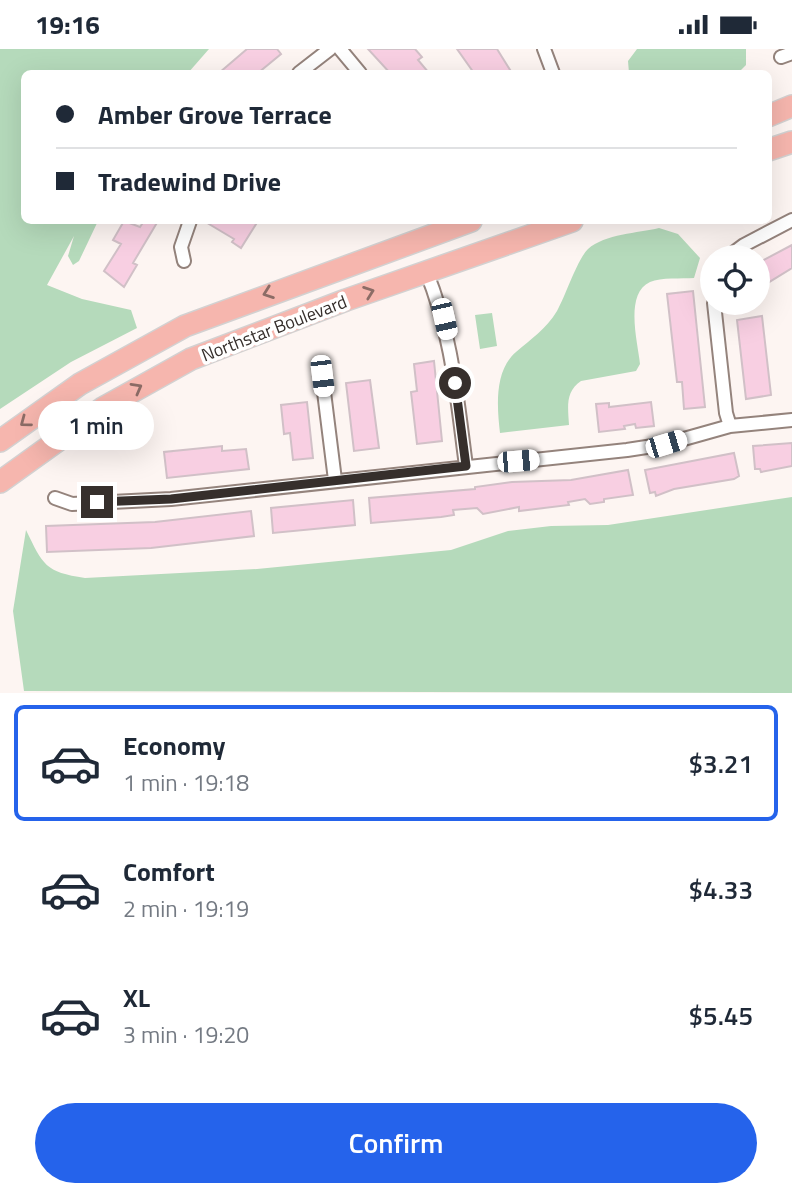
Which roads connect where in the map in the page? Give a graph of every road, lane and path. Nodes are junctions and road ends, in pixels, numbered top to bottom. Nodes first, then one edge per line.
1 (330, 49) edge
2 (340, 49) edge
3 (544, 49) edge
4 (303, 70) edge
5 (358, 70) edge
6 (552, 70) edge
7 (792, 106) edge
8 (772, 114) edge
9 (792, 142) edge
10 (772, 149) edge
11 (792, 220) edge
12 (189, 224) edge
13 (463, 224) edge
14 (563, 224) edge
15 (744, 245) edge
16 (184, 261) dead end
17 (426, 271) junction
18 (715, 315) edge
19 (322, 376) dead end
20 (792, 420) edge
21 (730, 426) junction
22 (0, 441) edge
23 (466, 466) junction
24 (335, 480) junction
25 (0, 482) edge
26 (55, 498) dead end

1 - 4 street
2 - 5 street
3 - 6 street
7 - 8 main road
9 - 10 main road
11 - 15 street
12 - 16 street
13 -> 22 main road, Northstar Boulevard
14 - 17 main road, Northstar Boulevard
17 - 23 street
25 -> 17 main road, Northstar Boulevard
18 - 21 street
19 - 24 street
20 - 21 street
21 - 23 street
23 - 24 street
24 - 26 street

